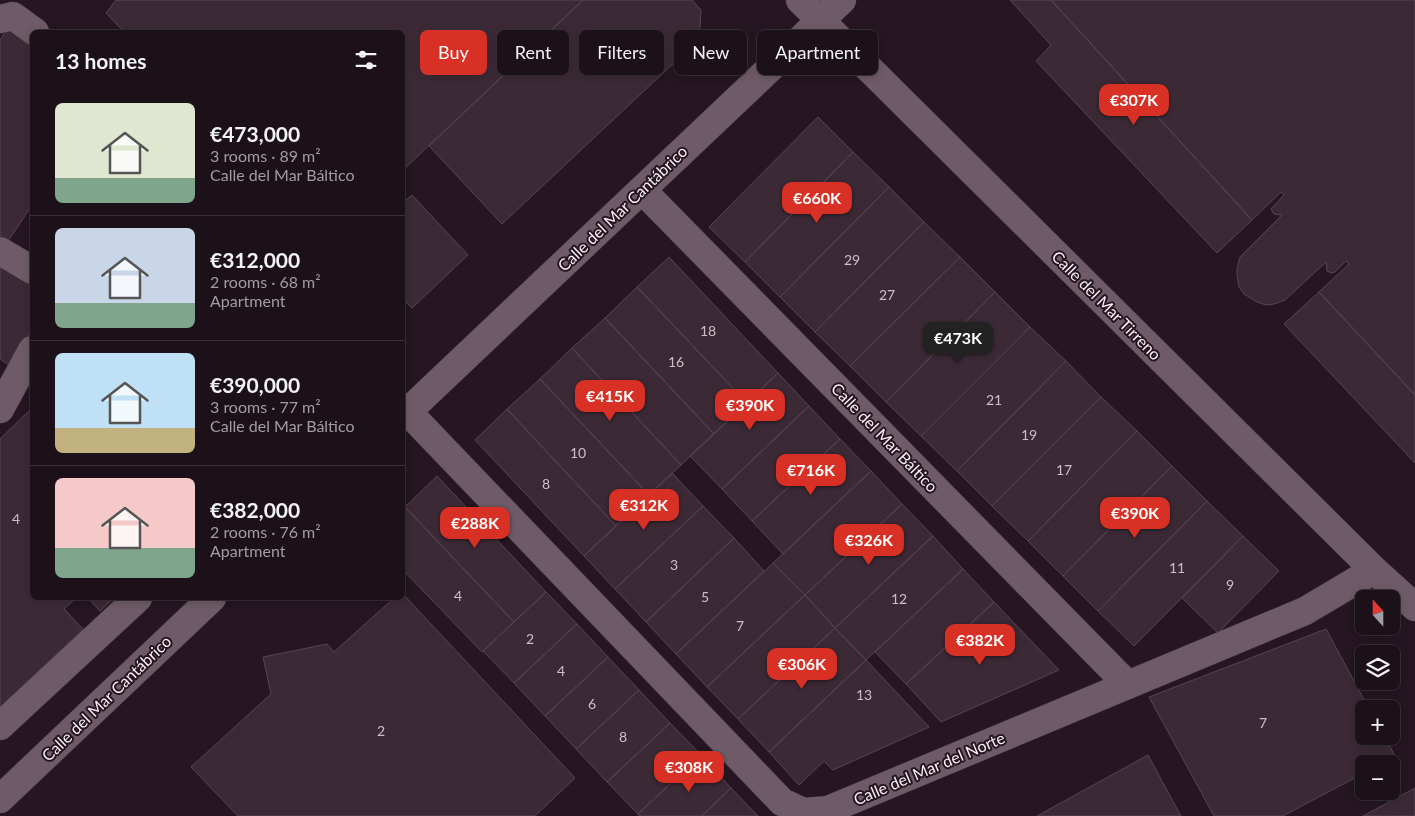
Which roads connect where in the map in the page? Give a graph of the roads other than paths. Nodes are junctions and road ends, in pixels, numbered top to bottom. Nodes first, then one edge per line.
1 (800, 0) edge
2 (842, 0) edge
3 (0, 19) edge
4 (820, 20) junction
5 (32, 30) edge
6 (642, 190) junction
7 (0, 251) edge
8 (30, 269) edge
9 (30, 354) edge
10 (0, 409) edge
11 (405, 414) edge
12 (1374, 570) junction
13 (136, 600) edge
14 (210, 600) edge
15 (1415, 607) edge
16 (1128, 685) junction
17 (0, 726) edge
18 (0, 799) edge

1 - 4 street, Calle del Mar Tirreno
2 - 4 street, Calle del Mar Cantábrico
3 - 5 street
4 - 6 street, Calle del Mar Cantábrico
4 - 12 street, Calle del Mar Tirreno
6 - 11 street, Calle del Mar Cantábrico
6 - 16 street, Calle del Mar Báltico
7 - 8 street
9 - 10 street
11 - 16 street, Calle del Mar del Norte
12 - 15 street, Calle del Mar Tirreno
12 - 16 street, Calle del Mar del Norte
13 - 17 street
14 - 18 street, Calle del Mar Cantábrico

